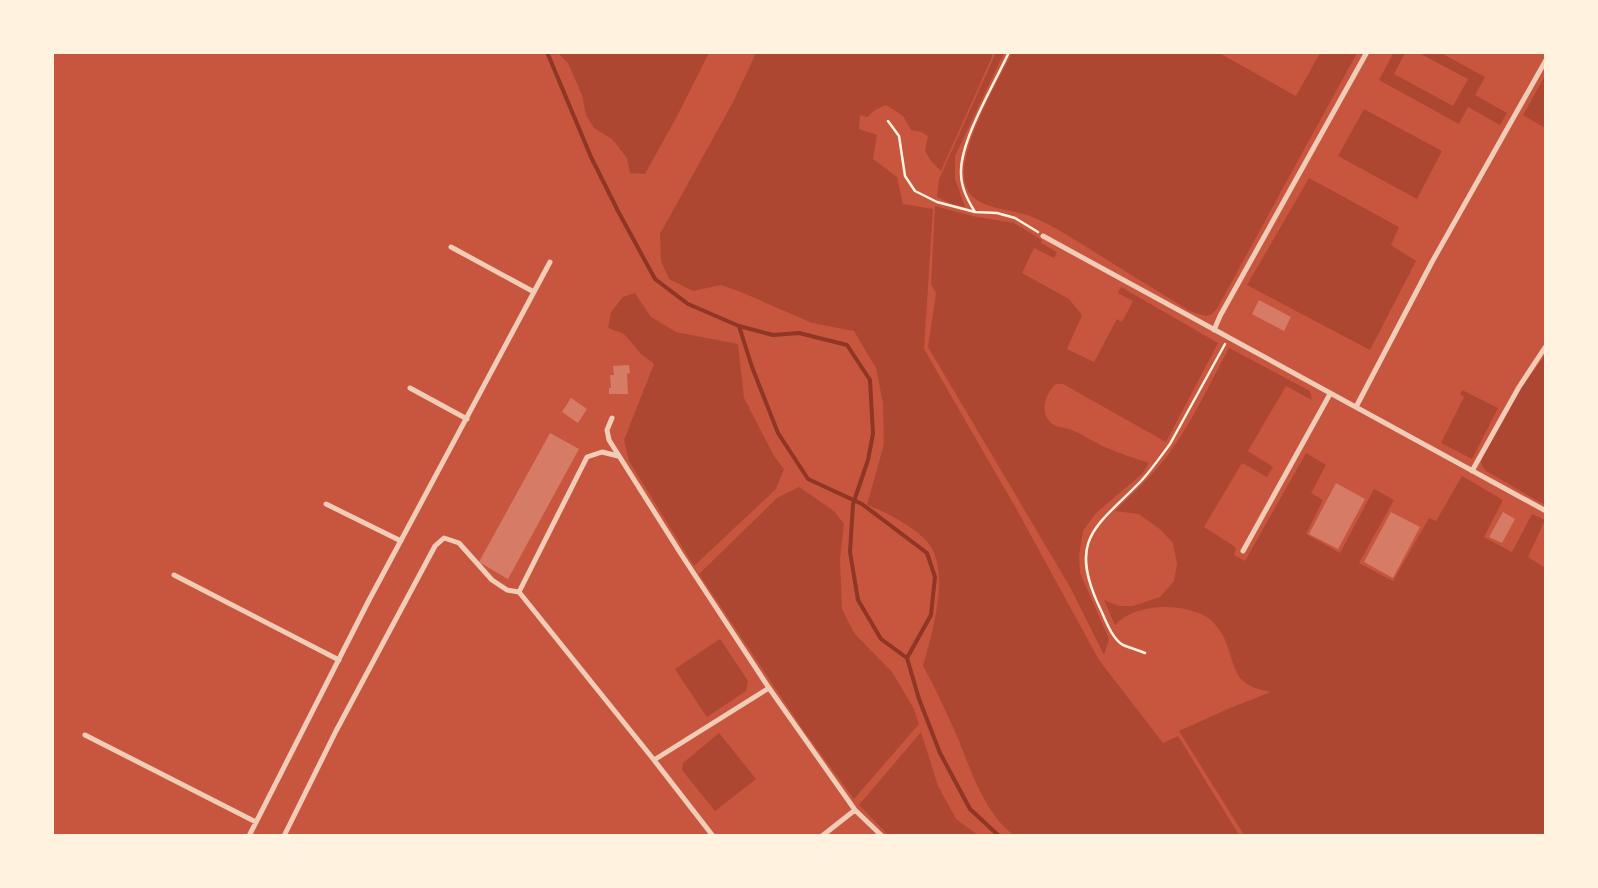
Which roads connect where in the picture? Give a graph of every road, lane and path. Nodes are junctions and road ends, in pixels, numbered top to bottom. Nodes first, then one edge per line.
1 (1009, 52) edge
2 (1367, 52) edge
3 (1546, 60) edge
4 (888, 121) dead end
5 (975, 212) junction
6 (1043, 236) joint
7 (451, 247) dead end
8 (550, 262) dead end
9 (534, 292) junction
10 (1214, 330) junction
11 (1228, 338) junction
12 (1546, 346) edge
13 (410, 388) dead end
14 (1330, 394) junction
15 (1356, 408) junction
16 (466, 418) junction
17 (612, 418) dead end
18 (618, 456) junction
19 (1472, 471) junction
20 (326, 504) dead end
21 (1546, 511) edge
22 (401, 541) junction
23 (1243, 551) dead end
24 (174, 575) dead end
25 (519, 592) junction
26 (1145, 653) dead end
27 (339, 660) junction
28 (769, 688) junction
29 (85, 735) dead end
30 (654, 760) junction
31 (855, 810) junction
32 (256, 822) junction
33 (249, 836) edge
34 (284, 836) edge
35 (713, 836) edge
36 (822, 836) edge
37 (882, 836) edge

1 - 5 path
2 - 10 street
3 - 15 street
4 - 5 path
5 - 6 path
6 - 10 street
7 - 9 street
8 - 9 street
9 - 16 street
10 - 11 street
11 - 14 street
11 - 26 path
12 - 19 street
13 - 16 street
14 - 15 street
14 - 23 street
15 - 19 street
16 - 22 street
17 - 18 street
18 - 25 street
18 - 28 street
19 - 21 street
20 - 22 street
22 - 27 street
24 - 27 street
25 - 30 street
25 - 34 street
27 - 32 street
28 - 30 street
28 - 31 street
29 - 32 street
30 - 35 street
31 - 36 street
31 - 37 street
32 - 33 street

